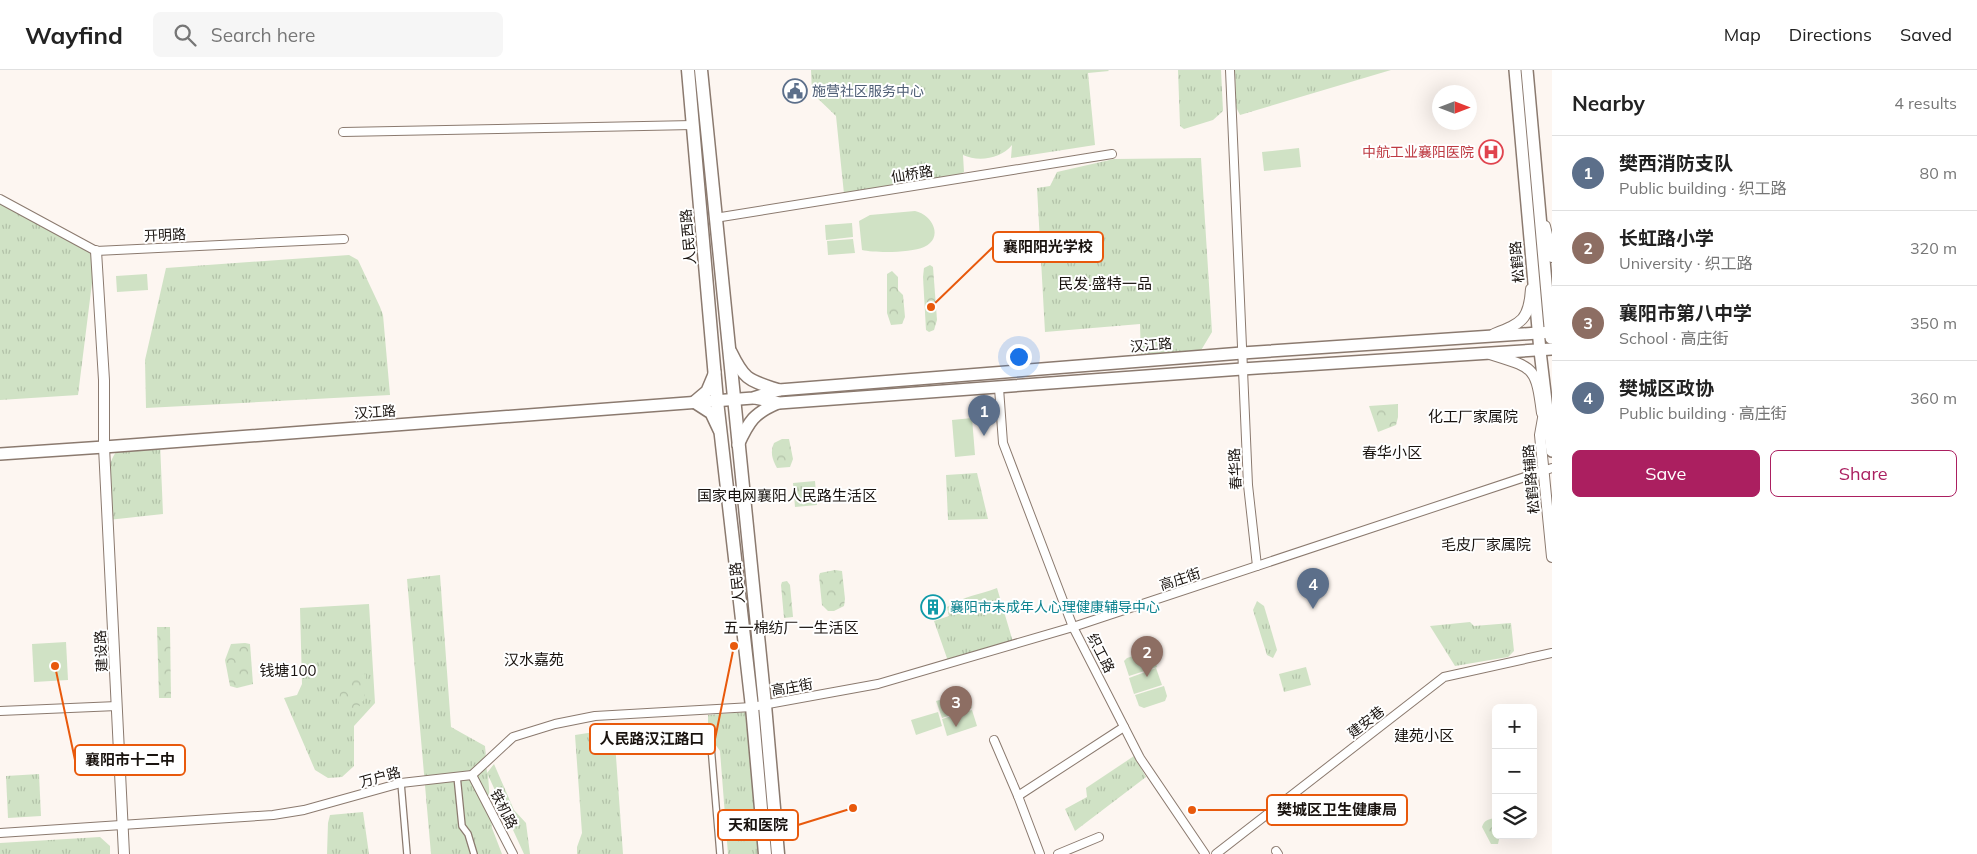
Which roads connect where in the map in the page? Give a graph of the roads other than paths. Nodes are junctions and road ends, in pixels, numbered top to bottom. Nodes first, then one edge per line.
1 (688, 70) edge
2 (701, 70) edge
3 (1230, 70) edge
4 (1515, 70) edge
5 (1527, 70) edge
6 (693, 125) junction
7 (343, 132) dead end
8 (1112, 154) dead end
9 (0, 199) edge
10 (1538, 199) junction
11 (715, 218) junction
12 (344, 238) dead end
13 (96, 251) junction
14 (1552, 257) edge
15 (1532, 262) junction
16 (1547, 333) edge
17 (1489, 337) junction
18 (729, 347) junction
19 (1548, 350) edge
20 (1242, 353) junction
21 (1490, 354) junction
22 (1552, 355) edge
23 (1242, 369) junction
24 (715, 372) junction
25 (999, 388) junction
26 (779, 390) junction
27 (753, 398) junction
28 (1546, 398) junction
29 (733, 400) junction
30 (717, 401) junction
31 (694, 402) junction
32 (779, 403) junction
33 (1543, 419) junction
34 (721, 435) junction
35 (738, 445) junction
36 (104, 447) junction
37 (1552, 451) edge
38 (0, 454) edge
39 (1548, 469) edge
40 (1552, 557) edge
41 (1257, 566) junction
42 (1073, 627) junction
43 (1552, 653) edge
44 (765, 705) junction
45 (117, 706) junction
46 (752, 707) junction
47 (0, 711) edge
48 (1124, 728) junction
49 (665, 733) dead end
50 (994, 740) dead end
51 (472, 775) junction
52 (457, 776) junction
53 (402, 783) junction
54 (1018, 796) junction
55 (762, 824) junction
56 (123, 826) junction
57 (718, 827) junction
58 (0, 833) edge
59 (1099, 837) dead end
60 (124, 854) edge
61 (408, 854) edge
62 (474, 854) edge
63 (513, 854) edge
64 (720, 854) edge
65 (765, 854) edge
66 (778, 854) edge
67 (1040, 854) edge
68 (1058, 854) edge
69 (1205, 854) edge
70 (1216, 854) edge

1 - 6 main road, 人民西路
2 - 11 main road, 人民西路
3 - 20 street
4 - 15 main road, 松鹤路
5 - 10 main road, 松鹤路
6 - 7 street
6 - 24 main road, 人民西路
8 - 11 street, 仙桥路
9 - 13 street
10 - 14 street
10 - 16 main road, 松鹤路
11 - 18 main road, 人民西路
12 - 13 street, 开明路
13 - 36 street, 建设路
15 - 16 main road, 松鹤路
15 - 17 street
16 - 17 main road, 汉江路
16 - 19 main road, 松鹤路
17 - 20 main road, 汉江路
18 - 26 main road
18 - 29 main road, 人民西路
19 - 21 main road, 汉江路
19 - 22 main road, 松鹤路
19 - 28 main road, 松鹤路
20 - 23 street
20 - 26 main road, 汉江路
21 - 23 main road, 汉江路
21 - 33 street
23 - 25 main road, 汉江路
23 - 41 street, 春华路
24 - 30 main road, 人民西路
24 - 31 main road
25 - 32 main road, 汉江路
25 - 42 street, 织工路
26 - 27 main road, 汉江路
27 - 29 main road, 汉江路
27 - 32 main road, 汉江路
28 - 33 street, 松鹤路辅路
28 - 37 main road, 松鹤路
29 - 30 main road, 汉江路
29 - 35 main road, 人民路
30 - 31 main road, 汉江路
30 - 34 main road, 人民路
31 - 34 main road
31 - 36 main road, 汉江路
32 - 35 main road
33 - 39 street, 松鹤路辅路
34 - 46 main road, 人民路
35 - 44 main road, 人民路
36 - 38 main road, 汉江路
36 - 45 street, 建设路
39 - 40 street, 松鹤路辅路
39 - 41 street, 高庄街
41 - 42 street, 高庄街
42 - 44 street, 高庄街
42 - 48 street, 织工路
43 - 70 street, 建安巷
44 - 46 street, 高庄街
44 - 66 main road, 人民路
45 - 47 street
45 - 56 street, 建设路
46 - 51 street
46 - 55 main road, 人民路
48 - 54 street
48 - 69 street, 织工路
49 - 57 street
50 - 54 street
51 - 52 street, 万户路
51 - 63 street, 铁机路
52 - 53 street, 万户路
52 - 62 street
53 - 56 street, 万户路
53 - 61 street
54 - 67 street
55 - 57 street
55 - 65 main road, 人民路
56 - 58 street, 万户路
56 - 60 street, 建设路
57 - 64 street
59 - 68 street

